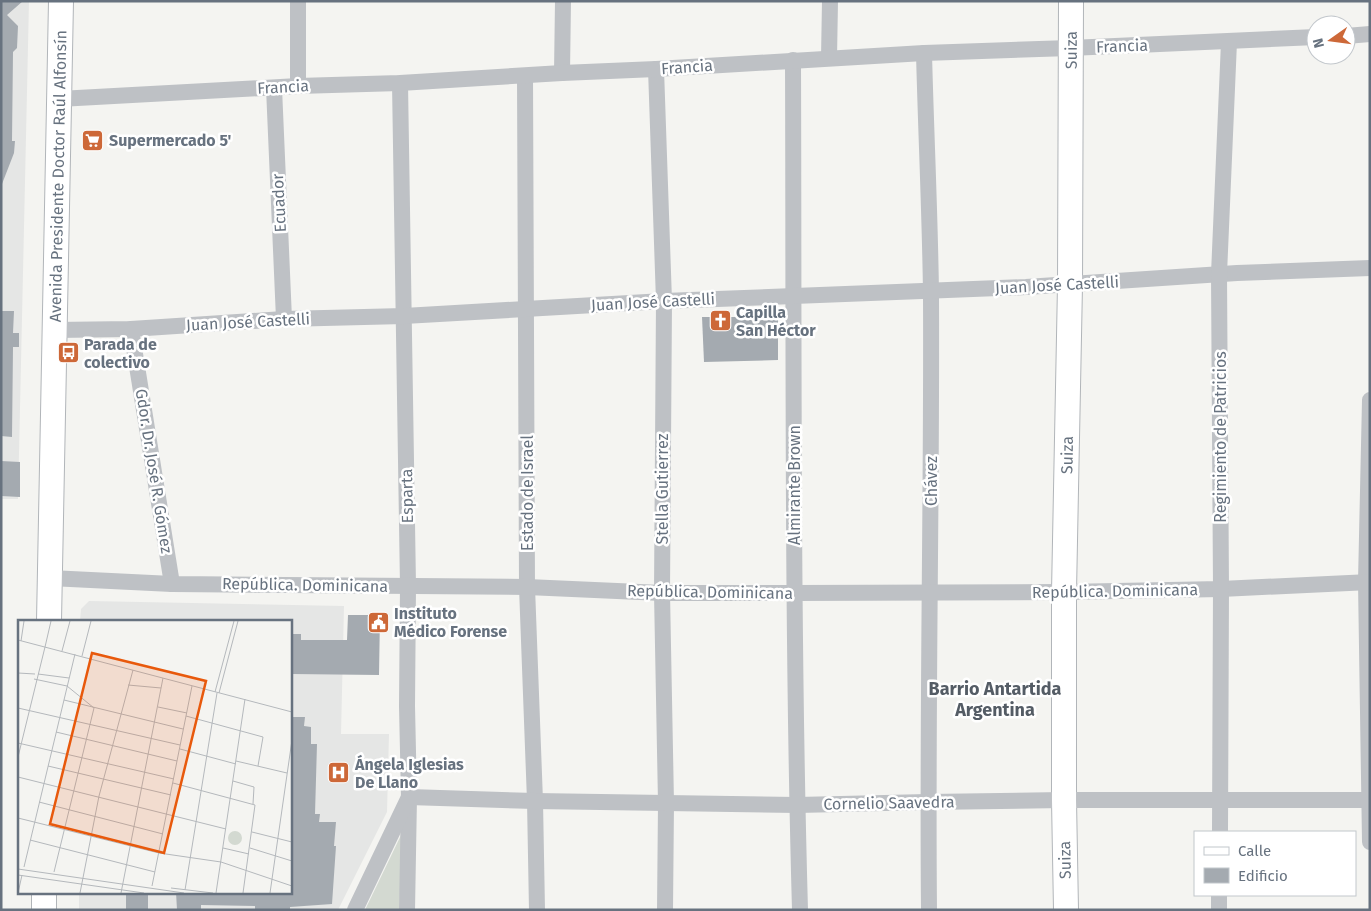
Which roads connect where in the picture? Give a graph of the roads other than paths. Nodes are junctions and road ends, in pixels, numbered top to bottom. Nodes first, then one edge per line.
1 (61, 1) edge
2 (298, 1) edge
3 (563, 1) edge
4 (830, 1) edge
5 (1071, 1) edge
6 (1370, 34) edge
7 (1356, 35) edge
8 (1306, 38) edge
9 (1229, 42) junction
10 (1070, 48) junction
11 (924, 53) junction
12 (829, 58) junction
13 (793, 60) junction
14 (656, 69) junction
15 (562, 73) junction
16 (525, 76) junction
17 (400, 83) junction
18 (298, 86) junction
19 (274, 88) junction
20 (59, 99) junction
21 (1370, 268) edge
22 (1219, 274) junction
23 (1070, 285) junction
24 (931, 291) junction
25 (794, 296) junction
26 (664, 301) junction
27 (525, 310) junction
28 (404, 316) junction
29 (284, 319) junction
30 (55, 330) junction
31 (131, 330) junction
32 (1370, 400) edge
33 (50, 578) junction
34 (1368, 582) edge
35 (172, 584) junction
36 (408, 586) junction
37 (527, 587) junction
38 (1221, 589) junction
39 (1064, 592) junction
40 (662, 593) junction
41 (795, 593) junction
42 (930, 593) junction
43 (49, 620) edge
44 (409, 797) junction
45 (1064, 800) junction
46 (1369, 800) edge
47 (535, 801) junction
48 (1220, 801) junction
49 (928, 802) junction
50 (666, 803) junction
51 (797, 805) junction
52 (1220, 831) edge
53 (1370, 842) edge
54 (44, 894) edge
55 (1219, 896) edge
56 (44, 910) edge
57 (354, 910) edge
58 (408, 910) edge
59 (536, 910) edge
60 (665, 910) edge
61 (800, 910) edge
62 (930, 910) edge
63 (1066, 910) edge
64 (1219, 910) edge

1 - 20 street, Avenida Presidente Doctor Raúl Alfonsín
2 - 18 street
3 - 15 street
4 - 12 street
5 - 10 street, Suiza
6 - 7 street
8 - 9 street, Francia
9 - 10 street, Francia
9 - 22 street, Regimiento de Patricios
10 - 11 street, Francia
10 - 23 street, Suiza
11 - 12 street, Francia
11 - 24 street, Chávez
12 - 13 street, Francia
13 - 14 street, Francia
13 - 25 street, Almirante Brown
14 - 15 street, Francia
14 - 26 street, Stella Gutierrez
15 - 16 street, Francia
16 - 17 street, Francia
16 - 27 street, Estado de Israel
17 - 18 street, Francia
17 - 28 street, Esparta
18 - 19 street, Francia
19 - 20 street, Francia
19 - 29 street, Ecuador
20 - 30 street, Avenida Presidente Doctor Raúl Alfonsín
21 - 22 street, Juan José Castelli
22 - 23 street, Juan José Castelli
22 - 38 street, Regimiento de Patricios
23 - 24 street, Juan José Castelli
23 - 39 street, Suiza
24 - 25 street, Juan José Castelli
24 - 42 street, Chávez
25 - 26 street, Juan José Castelli
25 - 41 street, Almirante Brown
26 - 27 street, Juan José Castelli
26 - 40 street, Stella Gutierrez
27 - 28 street, Juan José Castelli
27 - 37 street, Estado de Israel
28 - 29 street, Juan José Castelli
28 - 36 street, Esparta
29 - 31 street, Juan José Castelli
30 - 31 street, Juan José Castelli
30 - 33 street, Avenida Presidente Doctor Raúl Alfonsín
31 - 35 street, Gdor. Dr. José R. Gómez
32 - 34 street
33 - 35 street, República. Dominicana
33 - 43 street, Avenida Presidente Doctor Raúl Alfonsín
34 - 38 street, República. Dominicana
34 - 46 street
35 - 36 street, República. Dominicana
36 - 37 street, República. Dominicana
36 - 44 street, Esparta
37 - 40 street, República. Dominicana
37 - 47 street, Estado de Israel
38 - 39 street, República. Dominicana
38 - 48 street, Regimiento de Patricios
39 - 42 street, República. Dominicana
39 - 45 street, Suiza
40 - 41 street, República. Dominicana
40 - 50 street, Stella Gutierrez
41 - 42 street, República. Dominicana
41 - 51 street, Almirante Brown
42 - 49 street, Chávez
44 - 47 street, Cornelio Saavedra
44 - 57 street
44 - 58 street, Esparta
45 - 48 street, Cornelio Saavedra
45 - 49 street, Cornelio Saavedra
45 - 63 street, Suiza
46 - 48 street, Cornelio Saavedra
46 - 53 street
47 - 50 street, Cornelio Saavedra
47 - 59 street, Estado de Israel
48 - 52 street, Regimiento de Patricios
49 - 51 street, Cornelio Saavedra
49 - 62 street, Chávez
50 - 51 street, Cornelio Saavedra
50 - 60 street, Stella Gutierrez
51 - 61 street, Almirante Brown
54 - 56 street
55 - 64 street

